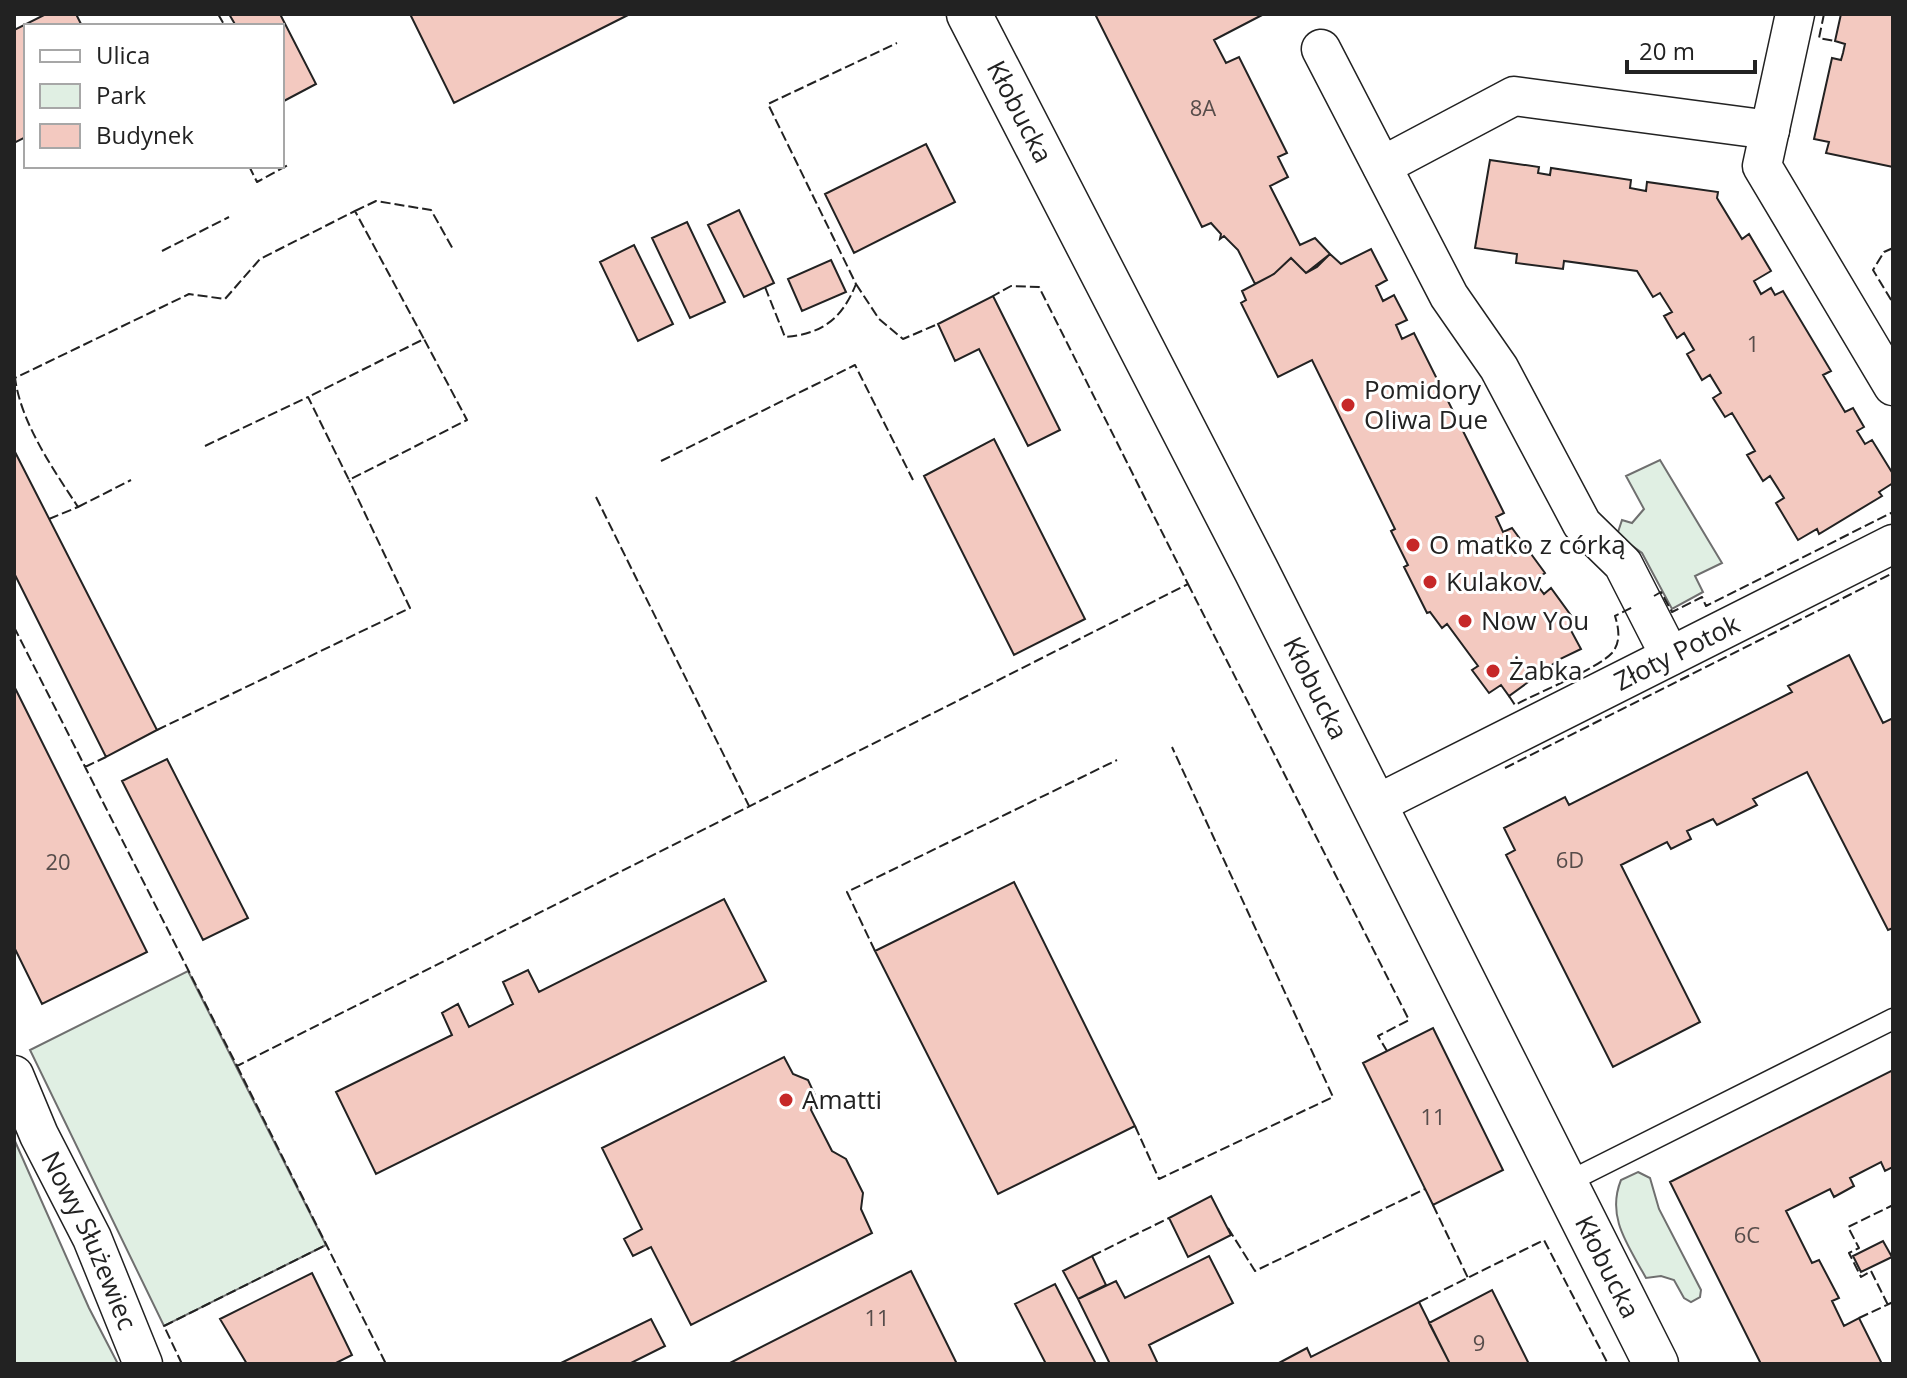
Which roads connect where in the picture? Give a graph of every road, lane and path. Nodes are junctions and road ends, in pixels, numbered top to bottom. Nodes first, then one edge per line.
1 (969, 14) edge
2 (1795, 14) edge
3 (1321, 49) dead end
4 (1770, 130) junction
5 (1382, 166) junction
6 (1893, 386) edge
7 (1893, 544) edge
8 (1670, 656) junction
9 (1375, 805) junction
10 (1893, 1019) edge
11 (14, 1075) edge
12 (1566, 1183) junction
13 (143, 1364) edge
14 (1656, 1364) edge

1 - 9 street, Kłobucka
2 - 4 street
3 - 5 street
4 - 5 street
4 - 6 street
5 - 8 street
7 - 8 street, Złoty Potok
8 - 9 street, Złoty Potok
9 - 12 street, Kłobucka
10 - 12 lane
11 - 13 street, Nowy Służewiec
12 - 14 street, Kłobucka

